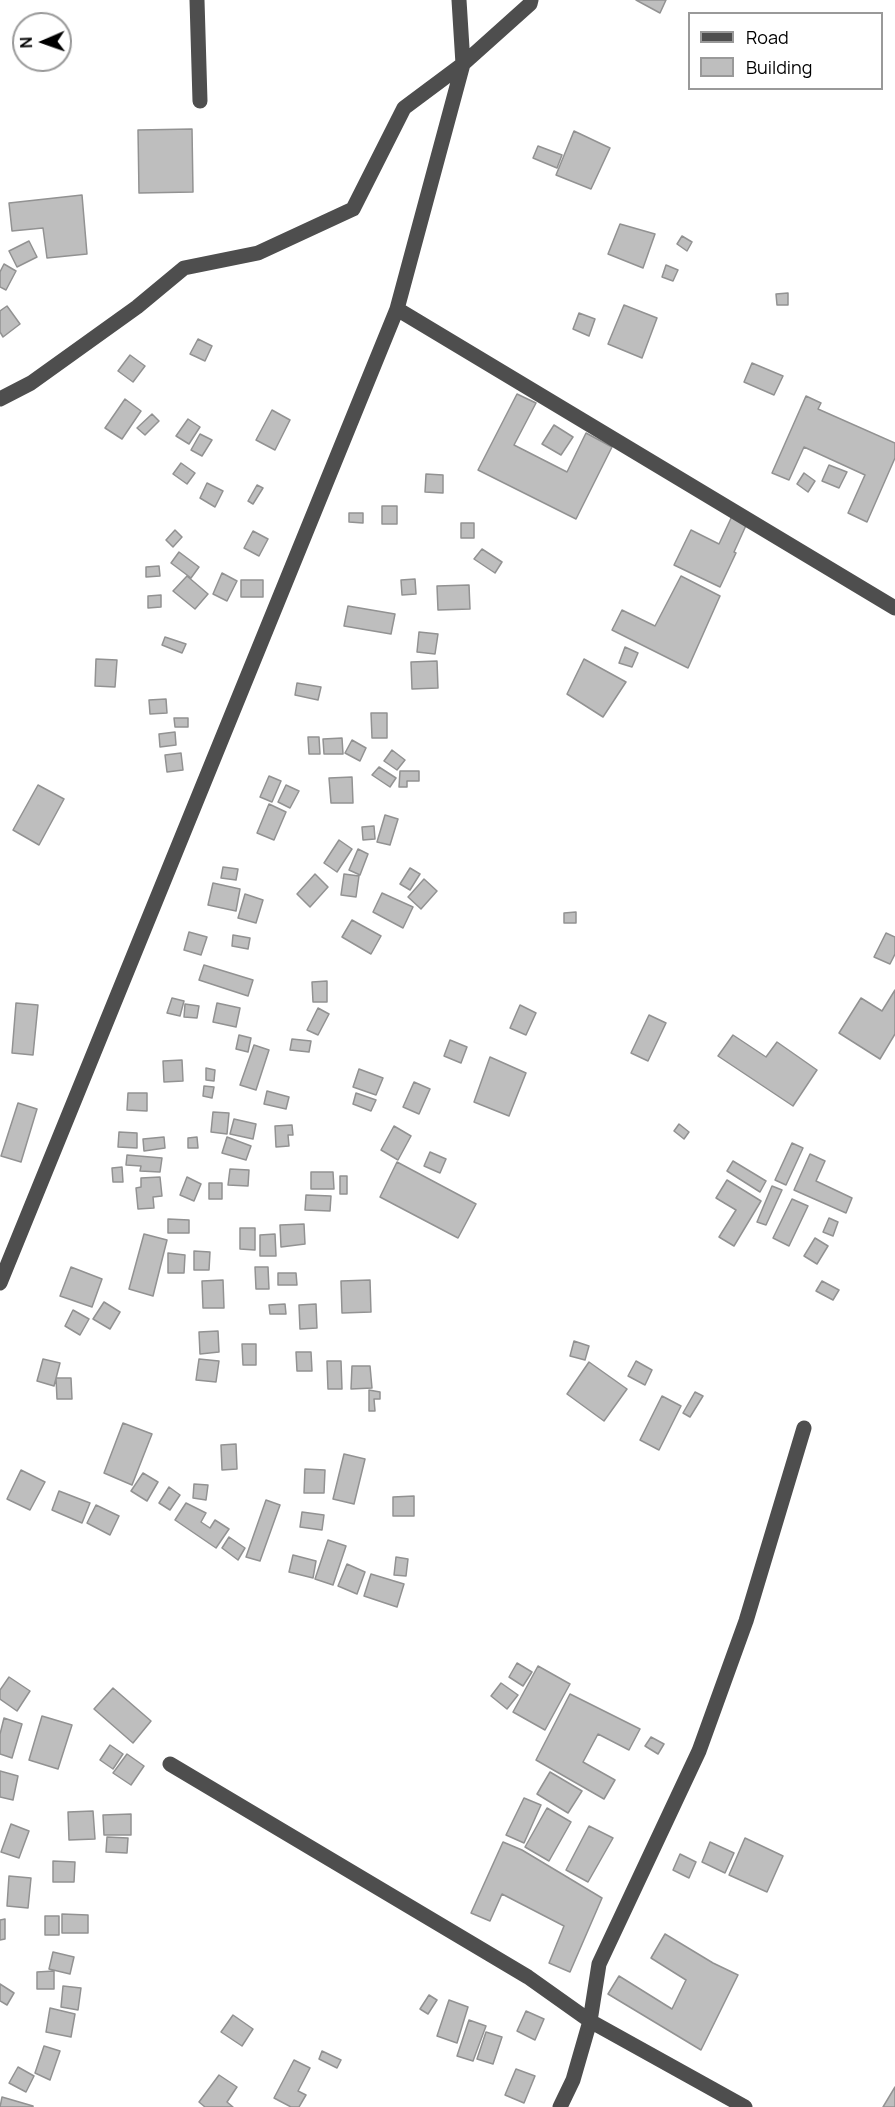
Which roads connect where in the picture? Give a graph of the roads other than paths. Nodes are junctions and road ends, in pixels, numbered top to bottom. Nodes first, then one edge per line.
1 (197, 0) edge
2 (459, 0) edge
3 (531, 0) edge
4 (463, 64) junction
5 (200, 101) dead end
6 (397, 309) junction
7 (0, 399) edge
8 (895, 608) edge
9 (0, 1282) edge
10 (804, 1428) dead end
11 (170, 1764) dead end
12 (590, 2021) junction
13 (560, 2107) edge
14 (745, 2107) edge

1 - 5 street
2 - 4 street
3 - 4 street
4 - 6 street
4 - 7 street
6 - 8 street
6 - 9 street
10 - 12 street
11 - 12 street
12 - 13 street
12 - 14 street

